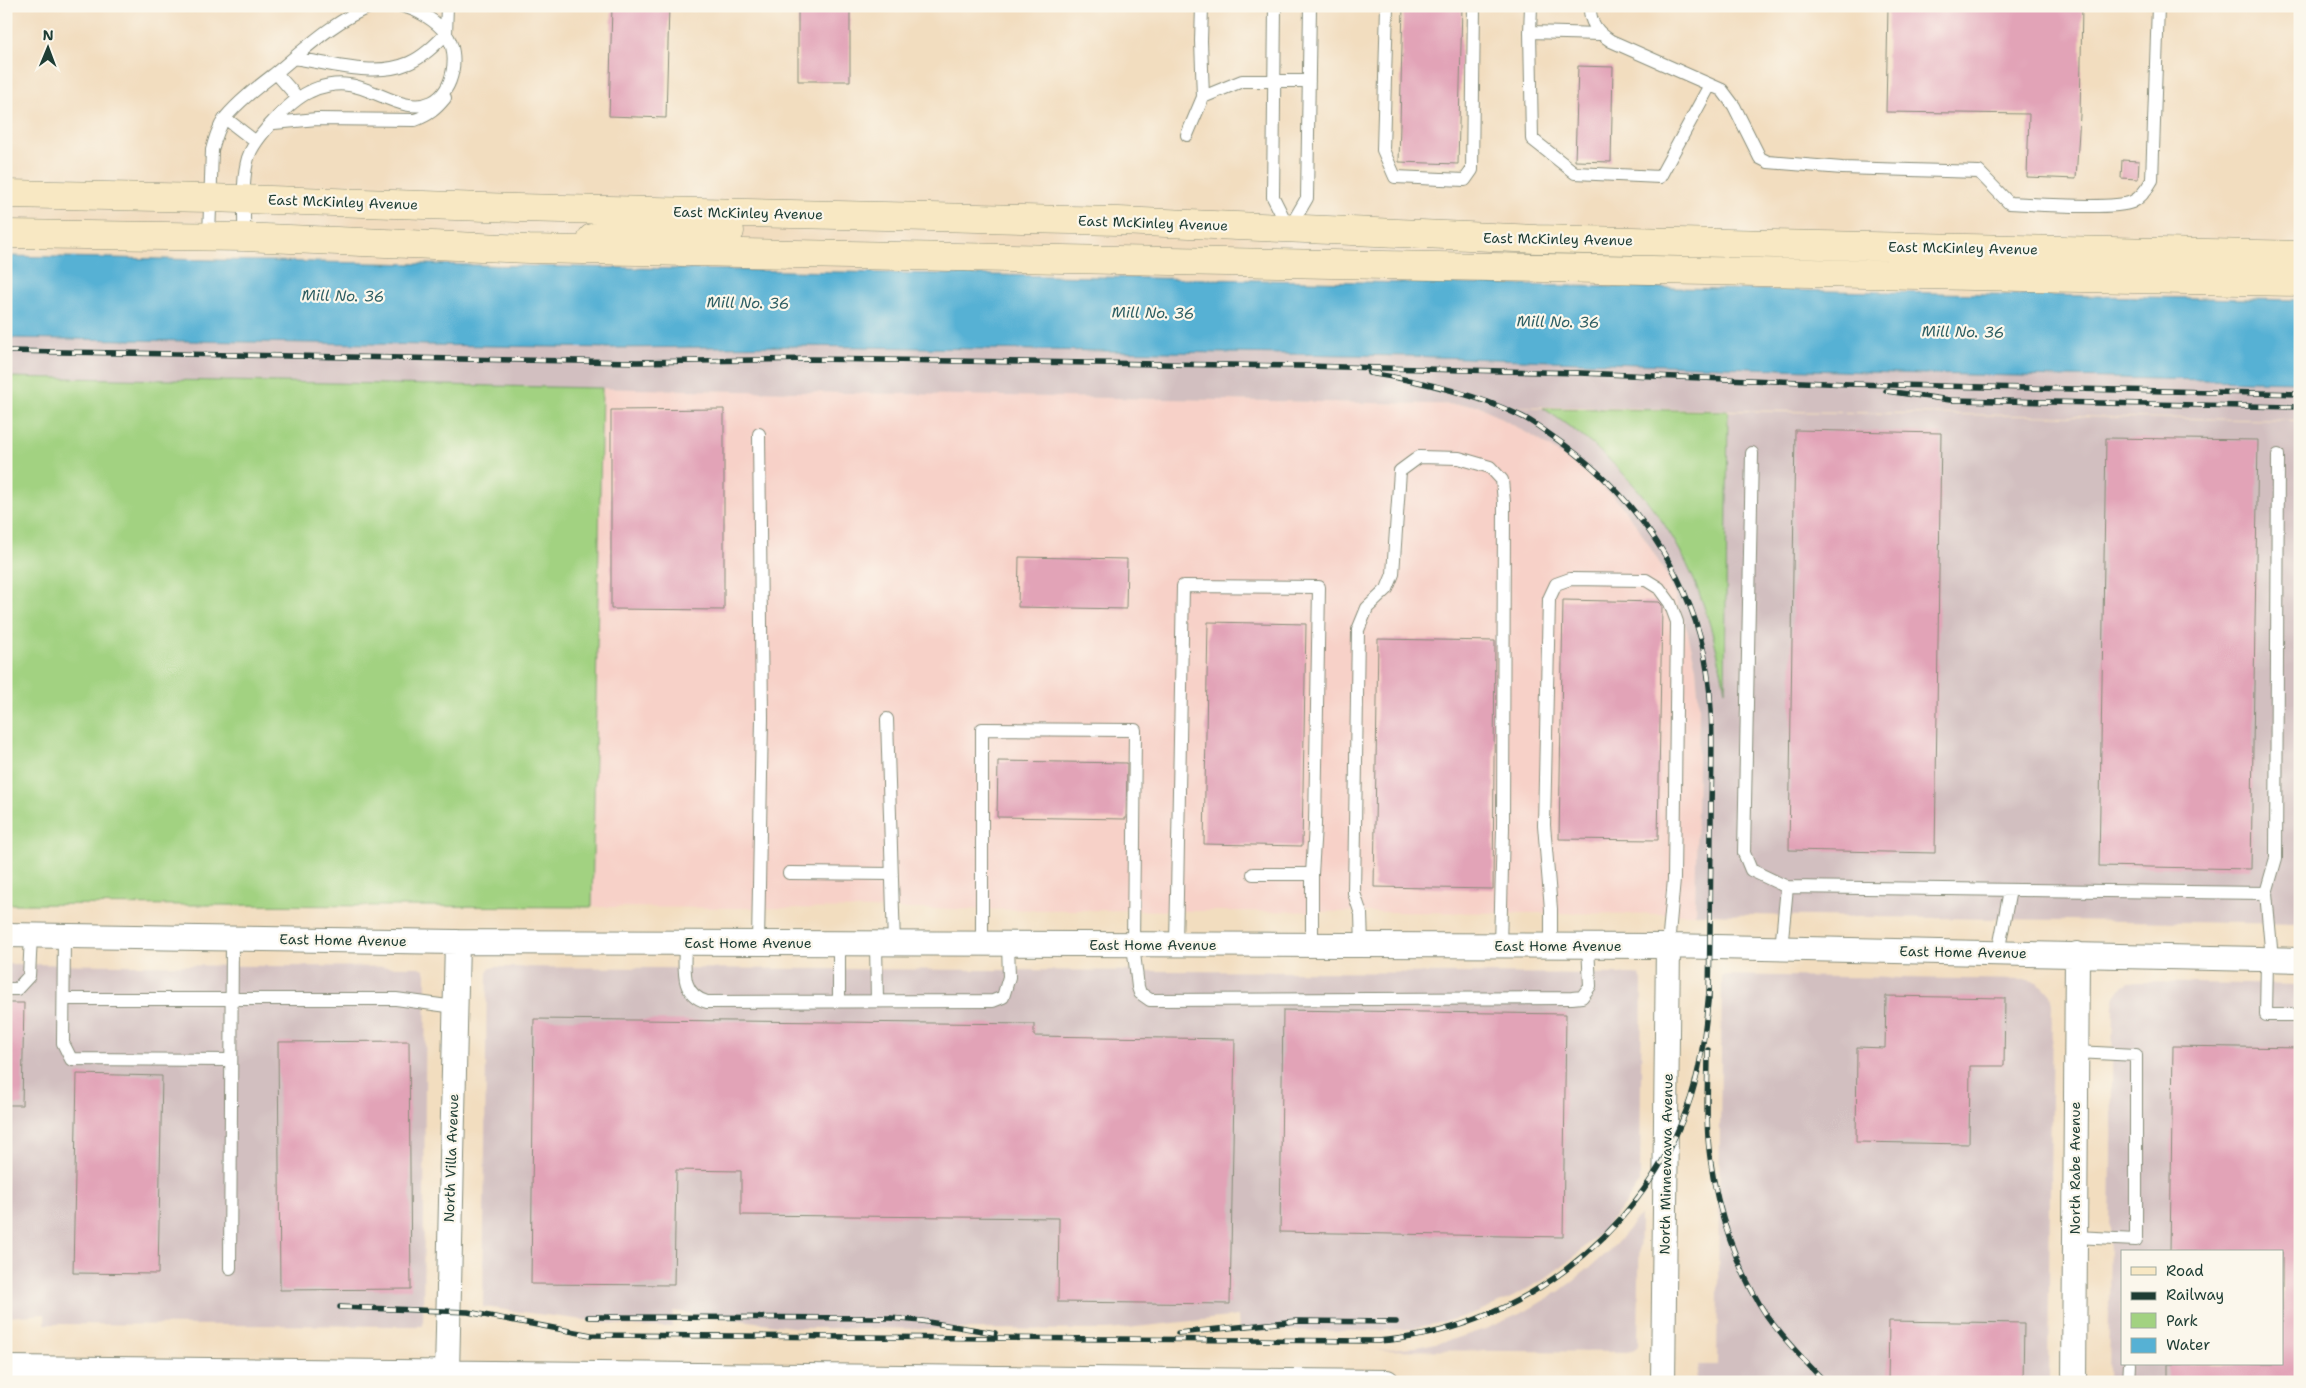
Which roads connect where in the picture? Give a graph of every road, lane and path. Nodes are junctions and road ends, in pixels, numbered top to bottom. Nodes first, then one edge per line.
1 (372, 6) edge
2 (402, 6) edge
3 (447, 6) edge
4 (1202, 6) edge
5 (1275, 6) edge
6 (1310, 6) edge
7 (1387, 6) edge
8 (1474, 6) edge
9 (1531, 6) edge
10 (1590, 6) edge
11 (2158, 6) edge
12 (1530, 32) junction
13 (446, 34) junction
14 (1600, 34) junction
15 (294, 58) junction
16 (276, 73) junction
17 (450, 81) junction
18 (1274, 81) junction
19 (1309, 81) junction
20 (1710, 85) junction
21 (1203, 97) junction
22 (298, 98) junction
23 (225, 118) junction
24 (274, 123) junction
25 (1187, 135) dead end
26 (256, 142) junction
27 (6, 194) edge
28 (209, 198) junction
29 (245, 199) junction
30 (780, 214) junction
31 (1119, 221) junction
32 (1289, 230) junction
33 (6, 234) edge
34 (208, 236) junction
35 (244, 237) junction
36 (528, 249) junction
37 (812, 254) junction
38 (2300, 254) edge
39 (1287, 264) junction
40 (2300, 282) edge
41 (759, 434) dead end
42 (1752, 453) dead end
43 (2278, 455) dead end
44 (887, 719) dead end
45 (789, 873) dead end
46 (892, 874) junction
47 (1253, 874) dead end
48 (1312, 874) junction
49 (1787, 887) junction
50 (2010, 890) junction
51 (2266, 893) junction
52 (6, 935) edge
53 (30, 936) junction
54 (64, 936) junction
55 (232, 939) junction
56 (457, 942) junction
57 (685, 943) junction
58 (758, 943) junction
59 (839, 944) junction
60 (885, 944) junction
61 (982, 944) junction
62 (1008, 944) junction
63 (1133, 945) junction
64 (1176, 945) junction
65 (1312, 945) junction
66 (1362, 946) junction
67 (1500, 946) junction
68 (1551, 946) junction
69 (1588, 946) junction
70 (1668, 946) junction
71 (1780, 949) junction
72 (1998, 952) junction
73 (2077, 954) junction
74 (2270, 959) junction
75 (2300, 960) edge
76 (6, 989) edge
77 (64, 999) junction
78 (232, 999) junction
79 (840, 1001) junction
80 (877, 1001) junction
81 (456, 1007) junction
82 (2300, 1015) edge
83 (2076, 1052) junction
84 (230, 1060) junction
85 (2075, 1237) junction
86 (2136, 1246) edge
87 (230, 1268) dead end
88 (2130, 1366) edge
89 (6, 1368) edge
90 (447, 1373) junction
91 (85, 1375) edge
92 (288, 1376) edge
93 (742, 1379) edge
94 (791, 1379) edge
95 (832, 1379) edge
96 (918, 1380) edge
97 (1092, 1380) edge
98 (1284, 1381) edge
99 (1387, 1382) edge
100 (1663, 1382) edge
101 (2074, 1382) edge
102 (2129, 1382) edge

1 - 15 lane
2 - 13 lane
3 - 13 lane
4 - 21 lane
5 - 18 lane
6 - 19 lane
7 - 8 lane
9 - 12 lane
10 - 14 lane
11 - 20 lane
12 - 14 lane
12 - 20 lane
13 - 15 lane
13 - 17 lane
14 - 20 lane
15 - 16 lane
16 - 22 lane
16 - 23 lane
17 - 22 lane
17 - 24 lane
18 - 19 lane
18 - 21 lane
18 - 32 lane
19 - 32 lane
21 - 25 lane
22 - 24 lane
23 - 26 lane
23 - 28 lane
24 - 26 lane
26 - 29 lane
27 - 28 main road, East McKinley Avenue
28 - 29 main road, East McKinley Avenue
28 - 34 lane
29 - 30 main road, East McKinley Avenue
29 - 35 lane
30 - 31 main road, East McKinley Avenue
30 - 36 main road
31 - 32 main road, East McKinley Avenue
31 - 37 main road
32 - 38 main road, East McKinley Avenue
32 - 39 main road
33 - 34 main road, East McKinley Avenue
34 - 35 main road, East McKinley Avenue
35 - 36 main road, East McKinley Avenue
36 - 37 main road, East McKinley Avenue
37 - 39 main road, East McKinley Avenue
39 - 40 main road, East McKinley Avenue
41 - 58 lane
42 - 49 lane
43 - 51 lane
44 - 46 lane
45 - 46 lane
46 - 60 lane
47 - 48 lane
48 - 64 lane
48 - 65 lane
49 - 50 lane
49 - 71 lane
50 - 51 lane
50 - 72 lane
51 - 74 lane
52 - 53 street, East Home Avenue
53 - 54 street, East Home Avenue
53 - 76 lane
54 - 55 street, East Home Avenue
54 - 77 lane
55 - 56 street, East Home Avenue
55 - 78 lane
56 - 57 street, East Home Avenue
56 - 81 street, North Villa Avenue
57 - 58 street, East Home Avenue
57 - 79 lane
58 - 59 street, East Home Avenue
59 - 60 street, East Home Avenue
59 - 79 lane
60 - 61 street, East Home Avenue
60 - 80 lane
61 - 62 street, East Home Avenue
61 - 63 lane
62 - 63 street, East Home Avenue
62 - 80 lane
63 - 64 street, East Home Avenue
63 - 69 lane
64 - 65 street, East Home Avenue
65 - 66 street, East Home Avenue
66 - 67 street, East Home Avenue
66 - 67 lane
67 - 68 street, East Home Avenue
68 - 69 street, East Home Avenue
68 - 70 lane
69 - 70 street, East Home Avenue
70 - 71 street, East Home Avenue
70 - 100 street, North Minnewawa Avenue
71 - 72 street, East Home Avenue
72 - 73 street, East Home Avenue
73 - 74 street, East Home Avenue
73 - 83 street, North Rabe Avenue
74 - 75 street, East Home Avenue
74 - 82 lane
77 - 78 lane
77 - 84 lane
78 - 81 lane
78 - 84 lane
79 - 80 lane
81 - 90 street, North Villa Avenue
83 - 85 street, North Rabe Avenue
83 - 86 lane
84 - 87 lane
85 - 86 lane
85 - 101 street, North Rabe Avenue
88 - 102 lane
89 - 91 street
90 - 92 street
90 - 93 street
91 - 92 street
93 - 94 street
94 - 95 street
95 - 96 street
96 - 97 street
97 - 98 street
98 - 99 street

